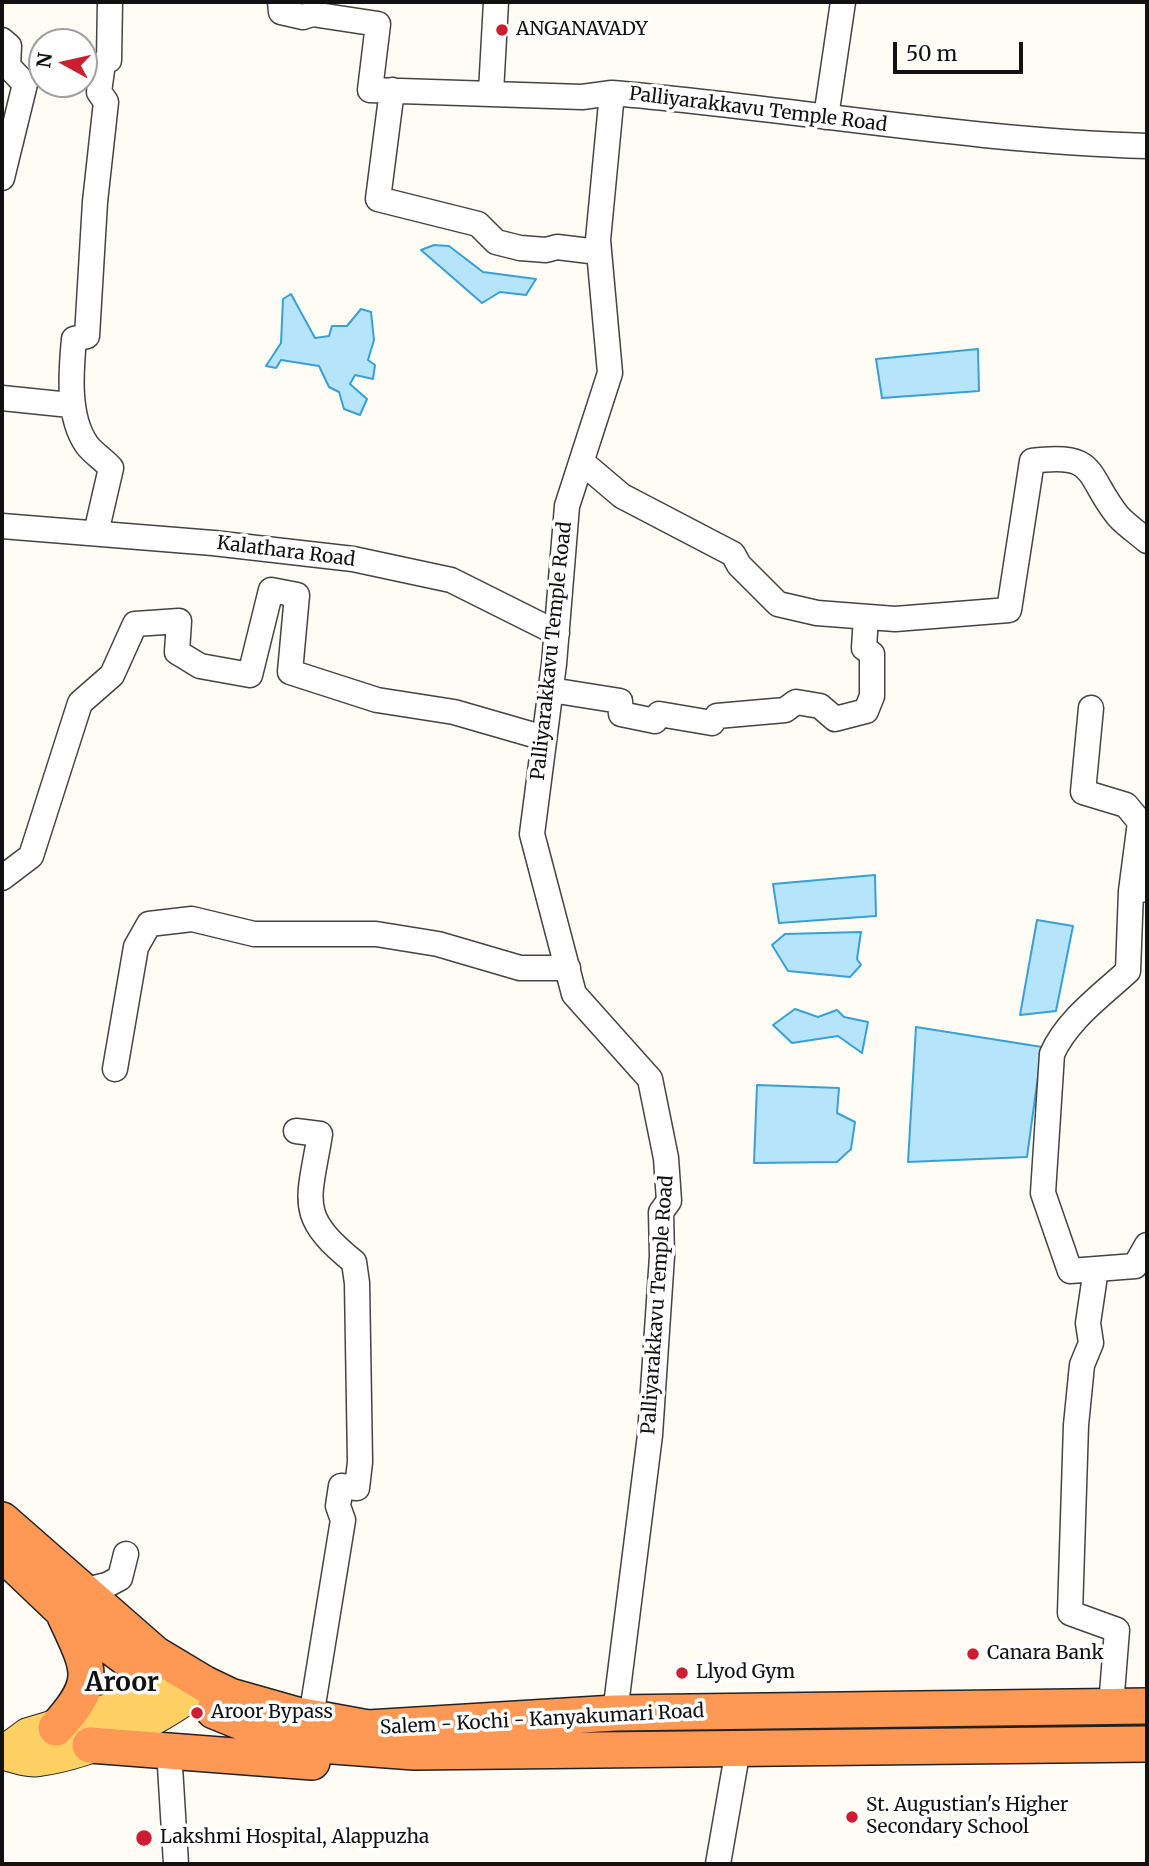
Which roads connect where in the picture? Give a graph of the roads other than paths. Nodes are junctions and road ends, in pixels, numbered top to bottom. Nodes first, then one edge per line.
1 (110, 2) edge
2 (280, 2) edge
3 (496, 2) edge
4 (843, 2) edge
5 (2, 40) edge
6 (392, 90) junction
7 (491, 92) junction
8 (612, 93) junction
9 (826, 117) junction
10 (1147, 146) edge
11 (2, 178) edge
12 (598, 251) junction
13 (2, 398) edge
14 (71, 405) junction
15 (583, 463) junction
16 (2, 526) edge
17 (96, 533) junction
18 (1147, 541) edge
19 (866, 617) junction
20 (556, 633) junction
21 (551, 690) junction
22 (1091, 708) dead end
23 (544, 737) junction
24 (2, 878) edge
25 (1139, 890) edge
26 (568, 968) junction
27 (115, 1069) dead end
28 (296, 1131) dead end
29 (1147, 1245) edge
30 (1096, 1269) junction
31 (2, 1520) edge
32 (2, 1553) edge
33 (126, 1554) dead end
34 (73, 1601) junction
35 (186, 1685) junction
36 (1111, 1706) junction
37 (1147, 1706) edge
38 (615, 1713) junction
39 (141, 1726) junction
40 (56, 1728) junction
41 (302, 1730) junction
42 (1147, 1744) edge
43 (90, 1745) junction
44 (738, 1749) junction
45 (169, 1750) junction
46 (414, 1752) junction
47 (2, 1753) edge
48 (176, 1864) edge
49 (718, 1864) edge

1 - 14 street
2 - 6 street
3 - 7 street
4 - 9 street
5 - 11 street
6 - 7 street
6 - 12 street
7 - 8 street
8 - 9 street, Palliyarakkavu Temple Road
8 - 12 street, Palliyarakkavu Temple Road
9 - 10 street, Palliyarakkavu Temple Road
12 - 15 street, Palliyarakkavu Temple Road
13 - 14 street
14 - 17 street
15 - 19 street
15 - 20 street, Palliyarakkavu Temple Road
16 - 17 street, Kalathara Road
17 - 20 street, Kalathara Road
18 - 19 street
19 - 21 street
20 - 21 street, Palliyarakkavu Temple Road
21 - 23 street, Palliyarakkavu Temple Road
22 - 25 street
23 - 24 street
23 - 26 street, Palliyarakkavu Temple Road
25 - 30 street
26 - 27 street
26 - 38 street, Palliyarakkavu Temple Road
28 - 41 street
29 - 30 street
30 - 36 street
31 - 34 highway, Salem - Kochi - Kanyakumari Road
32 - 34 highway, Salem - Kochi - Kanyakumari Road
33 - 34 street
34 - 35 highway, Salem - Kochi - Kanyakumari Road
34 - 40 highway
35 - 39 main road
35 - 40 main road
35 - 41 highway, Salem - Kochi - Kanyakumari Road
36 - 37 highway, Salem - Kochi - Kanyakumari Road
36 - 38 highway, Salem - Kochi - Kanyakumari Road
38 - 41 highway, Salem - Kochi - Kanyakumari Road
39 - 41 highway
39 - 43 main road
40 - 47 main road
41 - 46 highway, Salem - Kochi - Kanyakumari Road
42 - 44 highway, Salem - Kochi - Kanyakumari Road
43 - 45 highway
43 - 47 main road
44 - 46 highway, Salem - Kochi - Kanyakumari Road
44 - 49 street
45 - 46 highway
45 - 48 street

